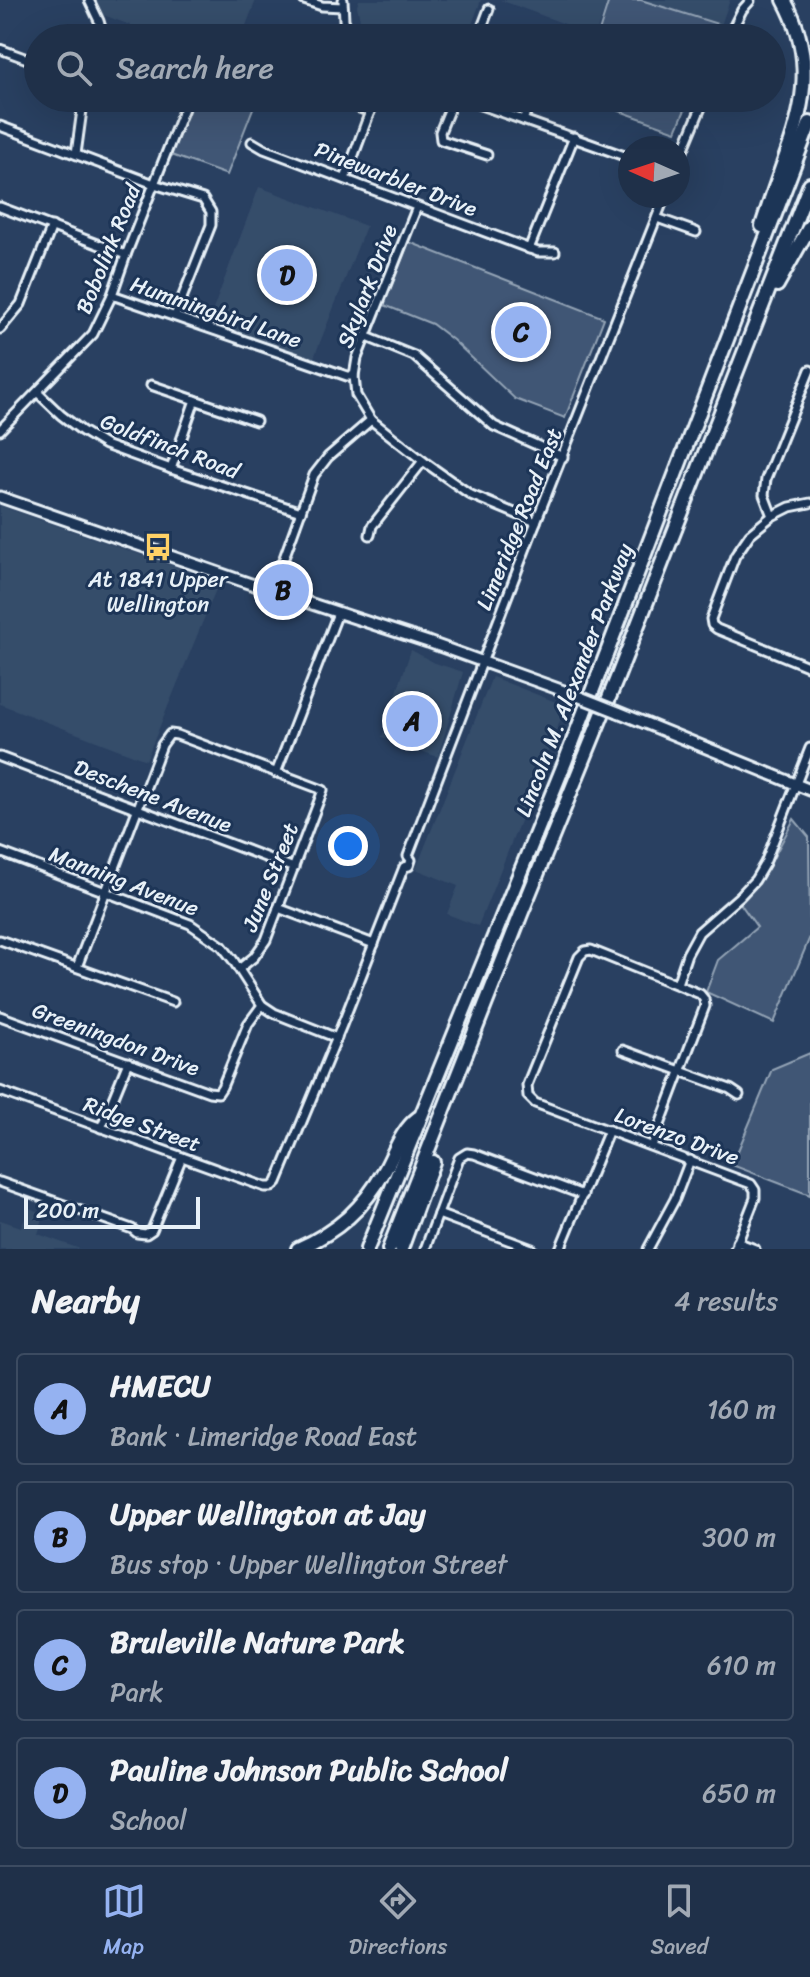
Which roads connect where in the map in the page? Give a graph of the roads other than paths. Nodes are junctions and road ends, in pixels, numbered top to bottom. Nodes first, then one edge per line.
1 (89, 0) edge
2 (304, 0) edge
3 (784, 0) edge
4 (750, 1) edge
5 (343, 3) edge
6 (489, 9) dead end
7 (100, 24) edge
8 (346, 24) edge
9 (483, 24) edge
10 (735, 24) edge
11 (0, 49) edge
12 (24, 58) edge
13 (82, 112) edge
14 (182, 112) edge
15 (370, 112) edge
16 (448, 112) edge
17 (500, 112) edge
18 (526, 112) edge
19 (699, 112) edge
20 (523, 120) junction
21 (810, 123) edge
22 (0, 126) edge
23 (689, 136) edge
24 (574, 137) junction
25 (252, 142) dead end
26 (76, 154) junction
27 (618, 154) edge
28 (487, 155) dead end
29 (345, 179) junction
30 (154, 184) junction
31 (810, 184) edge
32 (0, 207) edge
33 (417, 207) junction
34 (661, 208) edge
35 (657, 218) junction
36 (52, 226) junction
37 (810, 226) edge
38 (696, 232) dead end
39 (529, 249) junction
40 (555, 252) dead end
41 (126, 255) junction
42 (112, 295) junction
43 (761, 307) junction
44 (175, 316) junction
45 (1, 327) edge
46 (367, 337) junction
47 (725, 343) junction
48 (810, 370) edge
49 (354, 376) junction
50 (151, 385) dead end
51 (38, 393) junction
52 (195, 400) junction
53 (371, 420) junction
54 (256, 421) dead end
55 (0, 430) edge
56 (563, 457) junction
57 (423, 461) junction
58 (171, 469) junction
59 (0, 497) edge
60 (810, 503) edge
61 (301, 512) junction
62 (772, 516) junction
63 (536, 522) junction
64 (370, 535) dead end
65 (272, 591) junction
66 (338, 613) junction
67 (482, 662) junction
68 (810, 667) edge
69 (810, 748) edge
70 (0, 757) edge
71 (276, 773) junction
72 (797, 785) junction
73 (810, 790) edge
74 (137, 810) junction
75 (0, 852) edge
76 (294, 868) junction
77 (107, 893) junction
78 (278, 908) junction
79 (0, 940) edge
80 (374, 944) junction
81 (77, 967) junction
82 (239, 969) junction
83 (677, 984) junction
84 (173, 1002) dead end
85 (262, 1005) junction
86 (0, 1016) edge
87 (337, 1038) junction
88 (623, 1050) dead end
89 (128, 1062) junction
90 (680, 1071) junction
91 (0, 1091) edge
92 (739, 1095) dead end
93 (450, 1097) junction
94 (420, 1116) junction
95 (101, 1128) junction
96 (609, 1130) junction
97 (652, 1146) junction
98 (182, 1157) junction
99 (690, 1160) junction
100 (0, 1182) edge
101 (272, 1187) joint
102 (583, 1195) junction
103 (438, 1214) junction
104 (736, 1245) edge
105 (298, 1249) edge
106 (367, 1249) edge
107 (389, 1249) edge
108 (401, 1249) edge
109 (425, 1249) edge
110 (532, 1249) edge
111 (560, 1249) edge
112 (648, 1249) edge
113 (755, 1249) edge

1 - 7 street
2 - 5 street
3 - 47 highway
4 - 10 street
5 - 8 street
6 - 9 street
11 - 12 street
13 - 26 street
14 - 30 street, Bobolink Road
15 - 29 street
16 - 28 street
17 - 20 street
18 - 20 street
19 - 23 street
20 - 24 street
21 - 47 highway, Lincoln M. Alexander Parkway
22 - 26 street
24 - 27 street
24 - 39 street
25 - 29 street, Pinewarbler Drive
26 - 30 street
29 - 33 street, Pinewarbler Drive
30 - 41 street, Bobolink Road
30 - 44 street
31 - 43 highway, Lincoln M. Alexander Parkway
32 - 36 street
33 - 39 street, Pinewarbler Drive
33 - 46 street, Skylark Drive
34 - 35 street, Limeridge Road East
35 - 38 street
35 - 56 street, Limeridge Road East
36 - 41 street
36 - 45 street
37 - 43 highway
39 - 40 street, Pinewarbler Drive
41 - 42 street, Bobolink Road
42 - 44 street, Hummingbird Lane
42 - 51 street, Bobolink Road
43 - 93 highway, Lincoln M. Alexander Parkway
44 - 49 street, Hummingbird Lane
46 - 49 street, Skylark Drive
46 - 56 street
47 - 94 highway, Lincoln M. Alexander Parkway
48 - 62 street
49 - 53 street, Skylark Drive
50 - 52 street
51 - 55 street, Bobolink Road
51 - 58 street, Goldfinch Road
52 - 54 street
52 - 58 street
53 - 57 street, Skylark Drive
53 - 61 street
56 - 63 street, Limeridge Road East
57 - 63 street, Skylark Drive
57 - 64 street
58 - 61 street, Goldfinch Road
59 - 65 main road
60 - 62 street
61 - 65 street
62 - 68 street
63 - 67 street, Limeridge Road East
65 - 66 main road
66 - 67 main road
66 - 71 street
67 - 72 main road, bridge
67 - 80 street, Limeridge Road East
69 - 72 street
70 - 74 street, Deschene Avenue
71 - 74 street
71 - 76 street, June Street
72 - 73 main road
72 - 83 street
74 - 76 street, Deschene Avenue
74 - 77 street
75 - 77 street, Manning Avenue
76 - 78 street, June Street
77 - 81 street
77 - 82 street, Manning Avenue
78 - 80 street
78 - 82 street, June Street
79 - 81 street
80 - 87 street, Limeridge Road East
81 - 84 street
82 - 85 street, Manning Avenue
83 - 90 street
83 - 96 street, Lorenzo Drive
85 - 87 street
85 - 89 street, Greeningdon Drive
86 - 89 street, Greeningdon Drive
87 - 101 street, Limeridge Road East
88 - 90 street
89 - 95 street
90 - 92 street
90 - 97 street
91 - 95 street, Ridge Street
93 - 107 highway, Lincoln M. Alexander Parkway
93 - 108 highway
94 - 105 highway
94 - 106 highway, Lincoln M. Alexander Parkway
95 - 98 street, Ridge Street
96 - 97 street, Lorenzo Drive
96 - 102 street
97 - 99 street, Lorenzo Drive
98 - 100 street
98 - 101 street, Ridge Street
99 - 104 street, Lorenzo Drive
99 - 112 street
102 - 103 street
102 - 111 street
103 - 109 street
103 - 110 street
104 - 113 street

